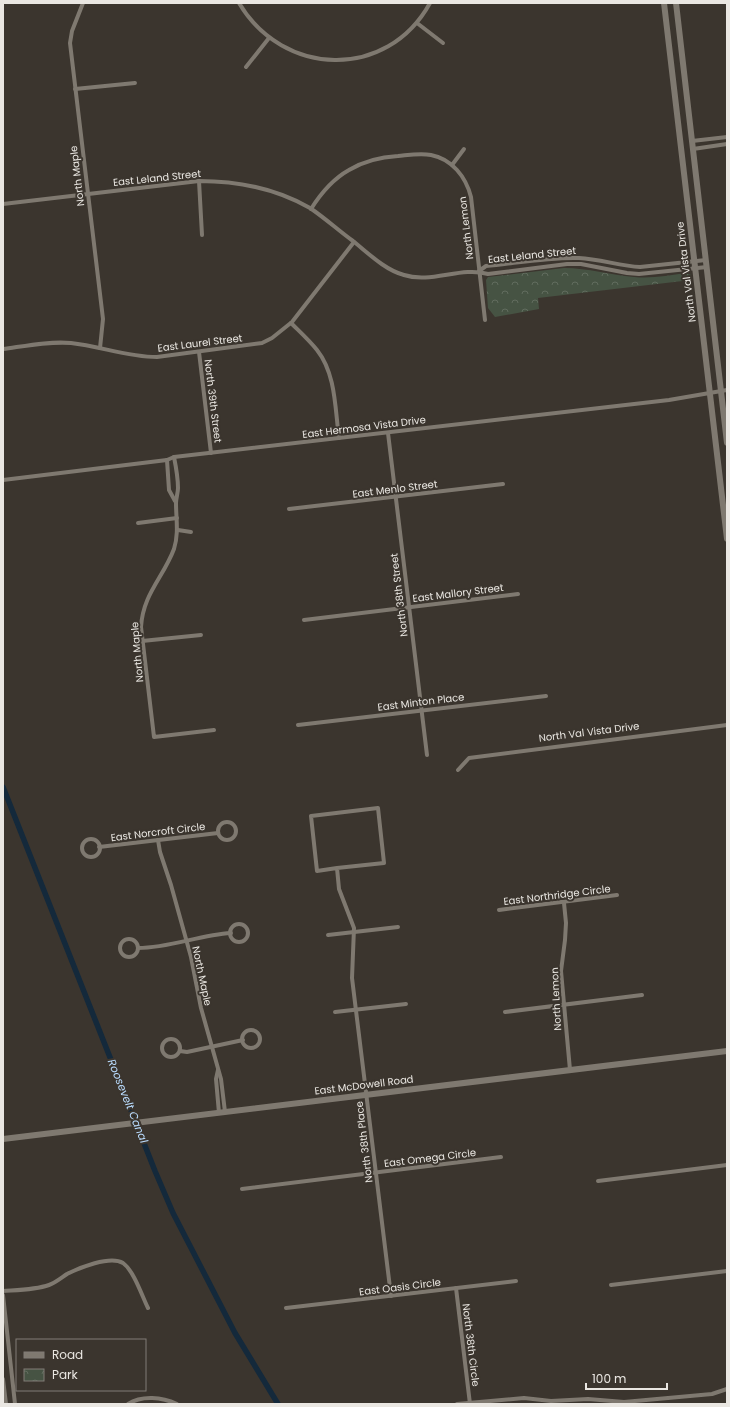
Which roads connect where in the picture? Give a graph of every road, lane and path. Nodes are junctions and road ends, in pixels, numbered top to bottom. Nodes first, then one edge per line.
1 (83, 3) edge
2 (238, 3) edge
3 (430, 3) edge
4 (664, 3) edge
5 (676, 3) edge
6 (417, 23) junction
7 (269, 38) junction
8 (443, 44) dead end
9 (246, 67) dead end
10 (135, 83) dead end
11 (75, 89) junction
12 (727, 138) edge
13 (713, 139) junction
14 (692, 141) junction
15 (727, 144) edge
16 (714, 146) junction
17 (464, 149) dead end
18 (692, 149) junction
19 (452, 165) junction
20 (199, 181) junction
21 (87, 194) junction
22 (3, 204) edge
23 (311, 209) junction
24 (202, 235) dead end
25 (354, 242) junction
26 (706, 260) junction
27 (695, 261) junction
28 (707, 267) junction
29 (696, 268) junction
30 (479, 271) junction
31 (485, 320) dead end
32 (291, 323) junction
33 (100, 348) junction
34 (3, 349) edge
35 (199, 352) junction
36 (724, 390) edge
37 (710, 392) junction
38 (388, 433) junction
39 (339, 438) junction
40 (727, 443) edge
41 (211, 453) junction
42 (174, 457) junction
43 (167, 460) junction
44 (3, 480) edge
45 (503, 484) dead end
46 (396, 497) junction
47 (176, 501) junction
48 (289, 510) dead end
49 (177, 518) junction
50 (138, 523) dead end
51 (178, 530) junction
52 (191, 532) dead end
53 (727, 539) edge
54 (518, 594) dead end
55 (409, 607) junction
56 (304, 620) dead end
57 (201, 635) dead end
58 (142, 641) junction
59 (546, 696) dead end
60 (421, 710) junction
61 (298, 725) dead end
62 (727, 725) edge
63 (214, 730) dead end
64 (427, 755) dead end
65 (458, 770) dead end
66 (218, 832) junction
67 (158, 840) junction
68 (99, 847) junction
69 (337, 868) junction
70 (617, 895) dead end
71 (564, 903) junction
72 (499, 910) dead end
73 (398, 927) dead end
74 (353, 932) junction
75 (231, 933) junction
76 (328, 935) dead end
77 (186, 940) junction
78 (138, 948) junction
79 (642, 994) dead end
80 (406, 1004) dead end
81 (564, 1005) junction
82 (356, 1010) junction
83 (335, 1012) dead end
84 (505, 1012) dead end
85 (243, 1040) junction
86 (211, 1046) junction
87 (180, 1051) junction
88 (727, 1051) edge
89 (570, 1070) junction
90 (366, 1095) junction
91 (222, 1112) junction
92 (3, 1139) edge
93 (501, 1158) dead end
94 (727, 1165) edge
95 (376, 1172) junction
96 (598, 1181) dead end
97 (242, 1189) dead end
98 (727, 1271) edge
99 (516, 1281) dead end
100 (611, 1285) dead end
101 (456, 1288) junction
102 (3, 1291) edge
103 (3, 1296) edge
104 (391, 1296) junction
105 (148, 1308) dead end
106 (286, 1308) dead end
107 (3, 1379) edge
108 (13, 1387) junction
109 (4, 1389) junction
110 (727, 1389) edge
111 (470, 1403) edge
112 (624, 1403) edge
113 (6, 1404) edge
114 (15, 1404) edge
115 (128, 1404) edge
116 (177, 1404) edge
117 (457, 1404) edge

1 - 11 street, North Maple
2 - 7 street
3 - 6 street
4 - 27 main road, North Val Vista Drive
5 - 14 main road, North Val Vista Drive
6 - 7 street
6 - 8 street
7 - 9 street
10 - 11 street
11 - 21 street, North Maple
12 - 13 street
13 - 14 street
13 - 16 street
14 - 18 main road, North Val Vista Drive
15 - 16 street
16 - 18 street
17 - 19 street
18 - 26 main road, North Val Vista Drive
19 - 23 street
19 - 30 street, North Lemon
20 - 21 street, East Leland Street
20 - 23 street, East Leland Street
20 - 24 street
21 - 22 street, East Leland Street
21 - 33 street, North Maple
23 - 25 street, East Leland Street
25 - 30 street, East Leland Street
25 - 32 street, East Laurel Street
26 - 27 street, East Leland Street
26 - 28 main road, North Val Vista Drive
27 - 29 main road, North Val Vista Drive
27 - 30 street, East Leland Street
28 - 29 street, East Leland Street
28 - 36 main road, North Val Vista Drive
29 - 30 street, East Leland Street
29 - 37 main road, North Val Vista Drive
30 - 31 street, North Lemon
32 - 35 street, East Laurel Street
32 - 39 street
33 - 34 street, East Laurel Street
33 - 35 street, East Laurel Street
35 - 41 street, North 39th Street
36 - 37 street, East Hermosa Vista Drive
36 - 40 main road, North Val Vista Drive
37 - 38 street, East Hermosa Vista Drive
37 - 53 main road, North Val Vista Drive
38 - 39 street, East Hermosa Vista Drive
38 - 46 street, North 38th Street
39 - 41 street, East Hermosa Vista Drive
41 - 42 street, East Hermosa Vista Drive
42 - 43 street, East Hermosa Vista Drive
42 - 47 street, North Maple
43 - 44 street, East Hermosa Vista Drive
43 - 47 street, North Maple
45 - 46 street, East Menlo Street
46 - 48 street, East Menlo Street
46 - 55 street, North 38th Street
47 - 49 street, North Maple
49 - 50 street
49 - 51 street, North Maple
51 - 52 street
51 - 58 street, North Maple
54 - 55 street, East Mallory Street
55 - 56 street, East Mallory Street
55 - 60 street, North 38th Street
57 - 58 street
58 - 63 street, North Maple
59 - 60 street, East Minton Place
60 - 61 street, East Minton Place
60 - 64 street, North 38th Street
62 - 65 street, North Val Vista Drive
66 - 66 street, East Norcroft Circle
66 - 67 street, East Norcroft Circle
67 - 68 street, East Norcroft Circle
67 - 77 street, North Maple
68 - 68 street, East Norcroft Circle
69 - 69 street
69 - 74 street, North 38th Place
70 - 71 street, East Northridge Circle
71 - 72 street, East Northridge Circle
71 - 81 street, North Lemon
73 - 74 street
74 - 76 street
74 - 82 street, North 38th Place
75 - 75 street
75 - 77 street
77 - 78 street
77 - 86 street, North Maple
78 - 78 street
79 - 81 street
80 - 82 street
81 - 84 street
81 - 89 street, North Lemon
82 - 83 street
82 - 90 street, North 38th Place
85 - 85 street
85 - 86 street
86 - 87 street
86 - 91 street, North Maple
87 - 87 street
88 - 89 main road, East McDowell Road
89 - 90 main road, East McDowell Road
90 - 91 main road, East McDowell Road
90 - 95 street, North 38th Place
91 - 92 main road, East McDowell Road
93 - 95 street, East Omega Circle
94 - 96 street
95 - 97 street, East Omega Circle
95 - 104 street, North 38th Place
98 - 100 street
99 - 101 street, East Oasis Circle
101 - 104 street, East Oasis Circle
101 - 111 street, North 38th Circle
102 - 105 street
103 - 108 street
104 - 106 street, East Oasis Circle
107 - 109 street
108 - 109 street
108 - 114 street
109 - 113 street
110 - 112 street
111 - 112 street
111 - 117 street
115 - 116 street

